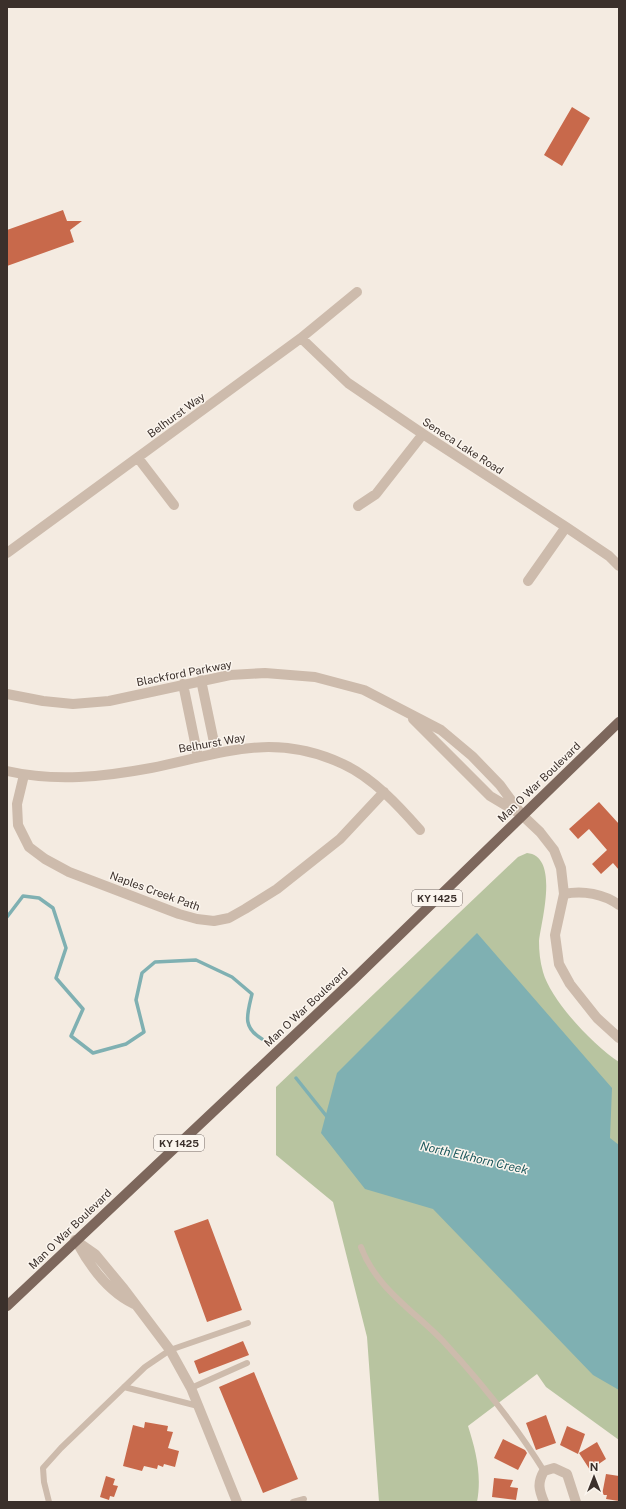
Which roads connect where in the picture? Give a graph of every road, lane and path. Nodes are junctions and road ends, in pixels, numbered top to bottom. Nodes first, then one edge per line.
1 (357, 292) dead end
2 (301, 338) junction
3 (423, 434) junction
4 (138, 458) junction
5 (174, 505) dead end
6 (358, 506) dead end
7 (566, 527) junction
8 (7, 553) edge
9 (619, 566) edge
10 (528, 581) dead end
11 (201, 680) junction
12 (183, 684) junction
13 (7, 694) edge
14 (408, 714) junction
15 (619, 722) edge
16 (216, 752) junction
17 (198, 757) junction
18 (7, 771) edge
19 (24, 775) junction
20 (384, 792) junction
21 (522, 815) junction
22 (420, 830) dead end
23 (564, 894) junction
24 (619, 905) edge
25 (619, 1038) edge
26 (75, 1240) junction
27 (361, 1247) dead end
28 (7, 1306) edge
29 (248, 1323) dead end
30 (170, 1350) junction
31 (247, 1363) dead end
32 (124, 1387) junction
33 (191, 1388) junction
34 (198, 1406) junction
35 (544, 1471) junction
36 (304, 1499) dead end
37 (49, 1502) edge
38 (238, 1502) edge
39 (293, 1502) edge
40 (544, 1502) edge
41 (576, 1502) edge

1 - 2 street, Belhurst Way
2 - 3 street, Seneca Lake Road
2 - 4 street, Belhurst Way
3 - 6 street
3 - 7 street, Seneca Lake Road
4 - 5 street
4 - 8 street, Belhurst Way
7 - 9 street, Seneca Lake Road
7 - 10 street
11 - 12 street, Blackford Parkway
11 - 14 street, Blackford Parkway
11 - 16 street
12 - 13 street, Blackford Parkway
12 - 17 street
14 - 21 street, Blackford Parkway
14 - 21 street, Blackford Parkway
15 - 21 main road, Man O War Boulevard / KY 1425
16 - 17 street, Belhurst Way
16 - 20 street, Belhurst Way
17 - 19 street, Belhurst Way
18 - 19 street, Belhurst Way
19 - 20 street, Naples Creek Path
20 - 22 street, Belhurst Way
21 - 23 street, Blackford Parkway
21 - 26 main road, Man O War Boulevard / KY 1425
23 - 24 street
23 - 25 street, Blackford Parkway
26 - 28 main road, Man O War Boulevard / KY 1425
26 - 30 street
27 - 35 lane
29 - 30 lane
30 - 32 lane
30 - 33 street
31 - 33 lane
32 - 34 lane
32 - 37 lane
33 - 34 street
34 - 38 street
35 - 40 street
35 - 41 street
36 - 39 lane

